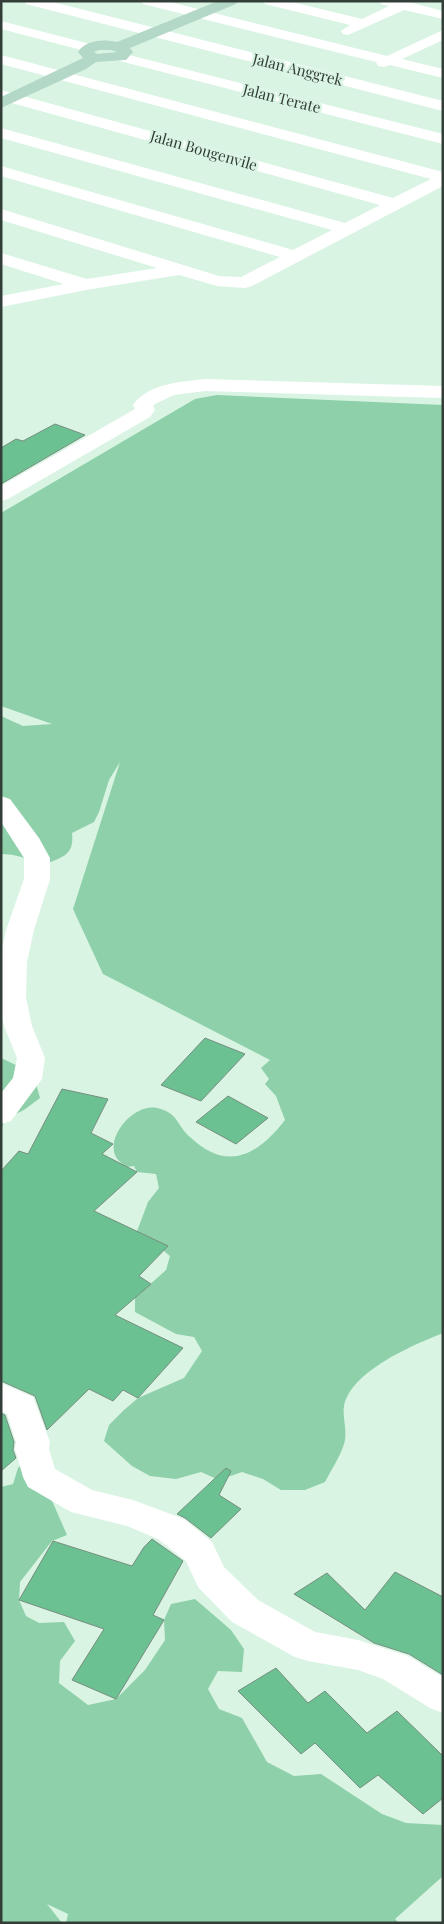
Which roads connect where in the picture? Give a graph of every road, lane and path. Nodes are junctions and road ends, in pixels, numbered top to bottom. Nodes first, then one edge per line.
1 (31, 1) edge
2 (148, 1) edge
3 (231, 1) edge
4 (270, 1) edge
5 (386, 1) edge
6 (403, 5) junction
7 (439, 11) edge
8 (200, 14) junction
9 (364, 24) junction
10 (1, 25) edge
11 (154, 32) junction
12 (438, 40) edge
13 (320, 44) junction
14 (120, 52) junction
15 (91, 53) junction
16 (1, 59) edge
17 (388, 60) junction
18 (443, 74) edge
19 (61, 75) junction
20 (345, 81) junction
21 (5, 99) edge
22 (300, 102) junction
23 (443, 106) edge
24 (251, 126) junction
25 (1, 133) edge
26 (164, 139) junction
27 (443, 139) edge
28 (247, 162) junction
29 (113, 164) junction
30 (1, 171) edge
31 (443, 178) edge
32 (60, 187) junction
33 (195, 188) junction
34 (178, 196) dead end
35 (160, 204) dead end
36 (394, 204) junction
37 (143, 212) junction
38 (1, 214) edge
39 (347, 229) junction
40 (294, 256) junction
41 (1, 258) edge
42 (180, 270) junction
43 (86, 284) junction
44 (1, 302) edge
45 (443, 392) edge
46 (1, 495) edge
47 (1, 804) edge
48 (1, 1114) edge
49 (1, 1396) edge
50 (443, 1697) edge

1 - 11 street, Jalan Anggrek
2 - 8 street
3 - 8 street
4 - 9 street
5 - 6 street
6 - 7 street
6 - 9 street
8 - 11 street
8 - 13 street
9 - 13 street
10 - 15 street
11 - 14 street
11 - 20 street, Jalan Anggrek
12 - 17 street
13 - 17 street
14 - 15 street
14 - 22 street, Jalan Terate
15 - 19 street
16 - 19 street
17 - 18 street
17 - 20 street
19 - 21 street
19 - 24 street
20 - 22 street
20 - 23 street, Jalan Anggrek
21 - 26 street, Jalan Bougenvile
22 - 24 street
22 - 27 street, Jalan Terate
24 - 31 street
25 - 29 street
26 - 28 street, Jalan Bougenvile
26 - 29 street
28 - 33 street
28 - 36 street, Jalan Bougenvile
29 - 32 street
29 - 33 street
30 - 32 street
31 - 36 street
32 - 37 street
33 - 34 street
33 - 39 street
35 - 37 street
36 - 39 street
37 - 40 street
38 - 42 street
39 - 40 street
40 - 42 street
41 - 43 street
42 - 43 street
43 - 44 street
45 - 46 street
47 - 48 street
49 - 50 street

